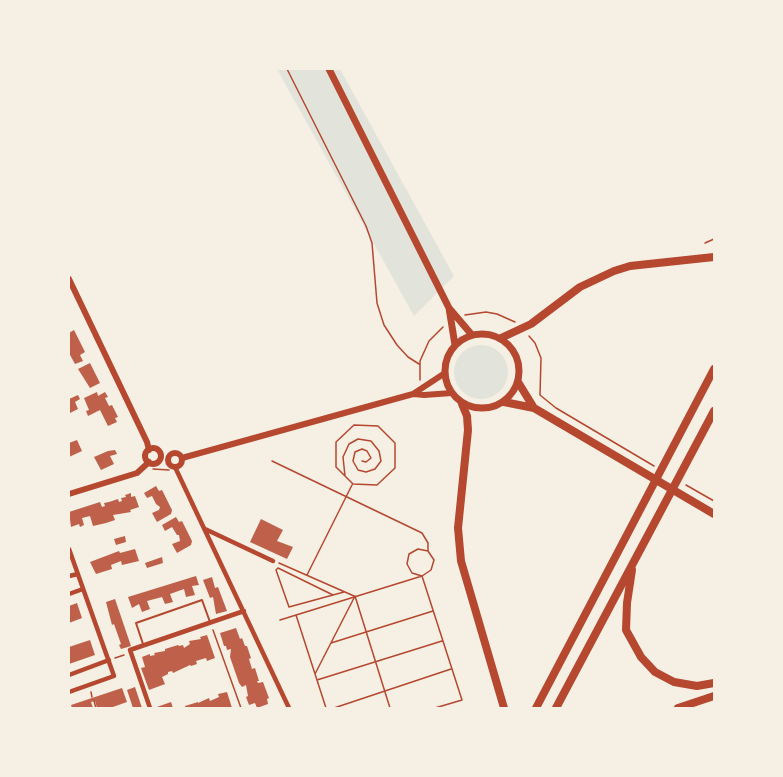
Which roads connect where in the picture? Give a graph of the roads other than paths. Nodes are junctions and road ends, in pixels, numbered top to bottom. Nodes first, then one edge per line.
1 (329, 69) edge
2 (714, 257) edge
3 (69, 279) edge
4 (453, 320) junction
5 (472, 335) junction
6 (501, 338) junction
7 (455, 345) junction
8 (714, 369) edge
9 (445, 374) junction
10 (518, 382) junction
11 (452, 393) junction
12 (413, 394) junction
13 (504, 402) junction
14 (462, 404) junction
15 (534, 408) junction
16 (714, 411) edge
17 (149, 450) junction
18 (160, 452) junction
19 (171, 453) junction
20 (182, 458) junction
21 (158, 463) junction
22 (168, 463) junction
23 (146, 465) junction
24 (176, 468) junction
25 (69, 494) edge
26 (703, 507) junction
27 (714, 514) edge
28 (714, 519) edge
29 (204, 528) junction
30 (69, 549) edge
31 (273, 561) road end
32 (634, 561) junction
33 (78, 574) junction
34 (69, 576) edge
35 (83, 589) junction
36 (69, 594) edge
37 (244, 610) junction
38 (210, 622) junction
39 (144, 645) junction
40 (109, 660) junction
41 (69, 675) edge
42 (714, 683) edge
43 (69, 692) edge
44 (714, 696) edge
45 (150, 708) edge
46 (288, 708) edge
47 (504, 708) edge
48 (536, 708) edge
49 (556, 708) edge
50 (678, 708) edge

1 - 4 main road
2 - 6 highway
3 - 17 street
4 - 5 main road
4 - 7 main road
5 - 6 main road
5 - 7 main road
6 - 10 main road
7 - 9 main road
8 - 48 highway
9 - 11 main road
9 - 12 street
10 - 13 main road
10 - 15 highway
11 - 12 street
11 - 14 main road
12 - 20 street
13 - 14 main road
13 - 15 highway
14 - 47 highway
15 - 26 highway
16 - 32 highway
17 - 18 street
17 - 23 street
18 - 19 street
18 - 21 street
19 - 20 street
19 - 22 street
20 - 24 street
21 - 22 street
21 - 23 street
22 - 24 street
23 - 25 street
24 - 29 street
26 - 27 highway
26 - 28 highway
29 - 31 street
29 - 37 street
30 - 33 street
32 - 42 highway
32 - 49 highway
33 - 34 street
33 - 35 street
35 - 36 street
35 - 40 street
37 - 38 street
37 - 46 street
38 - 39 street
38 - 39 lane
39 - 45 street
40 - 41 street
40 - 43 street
44 - 50 highway

